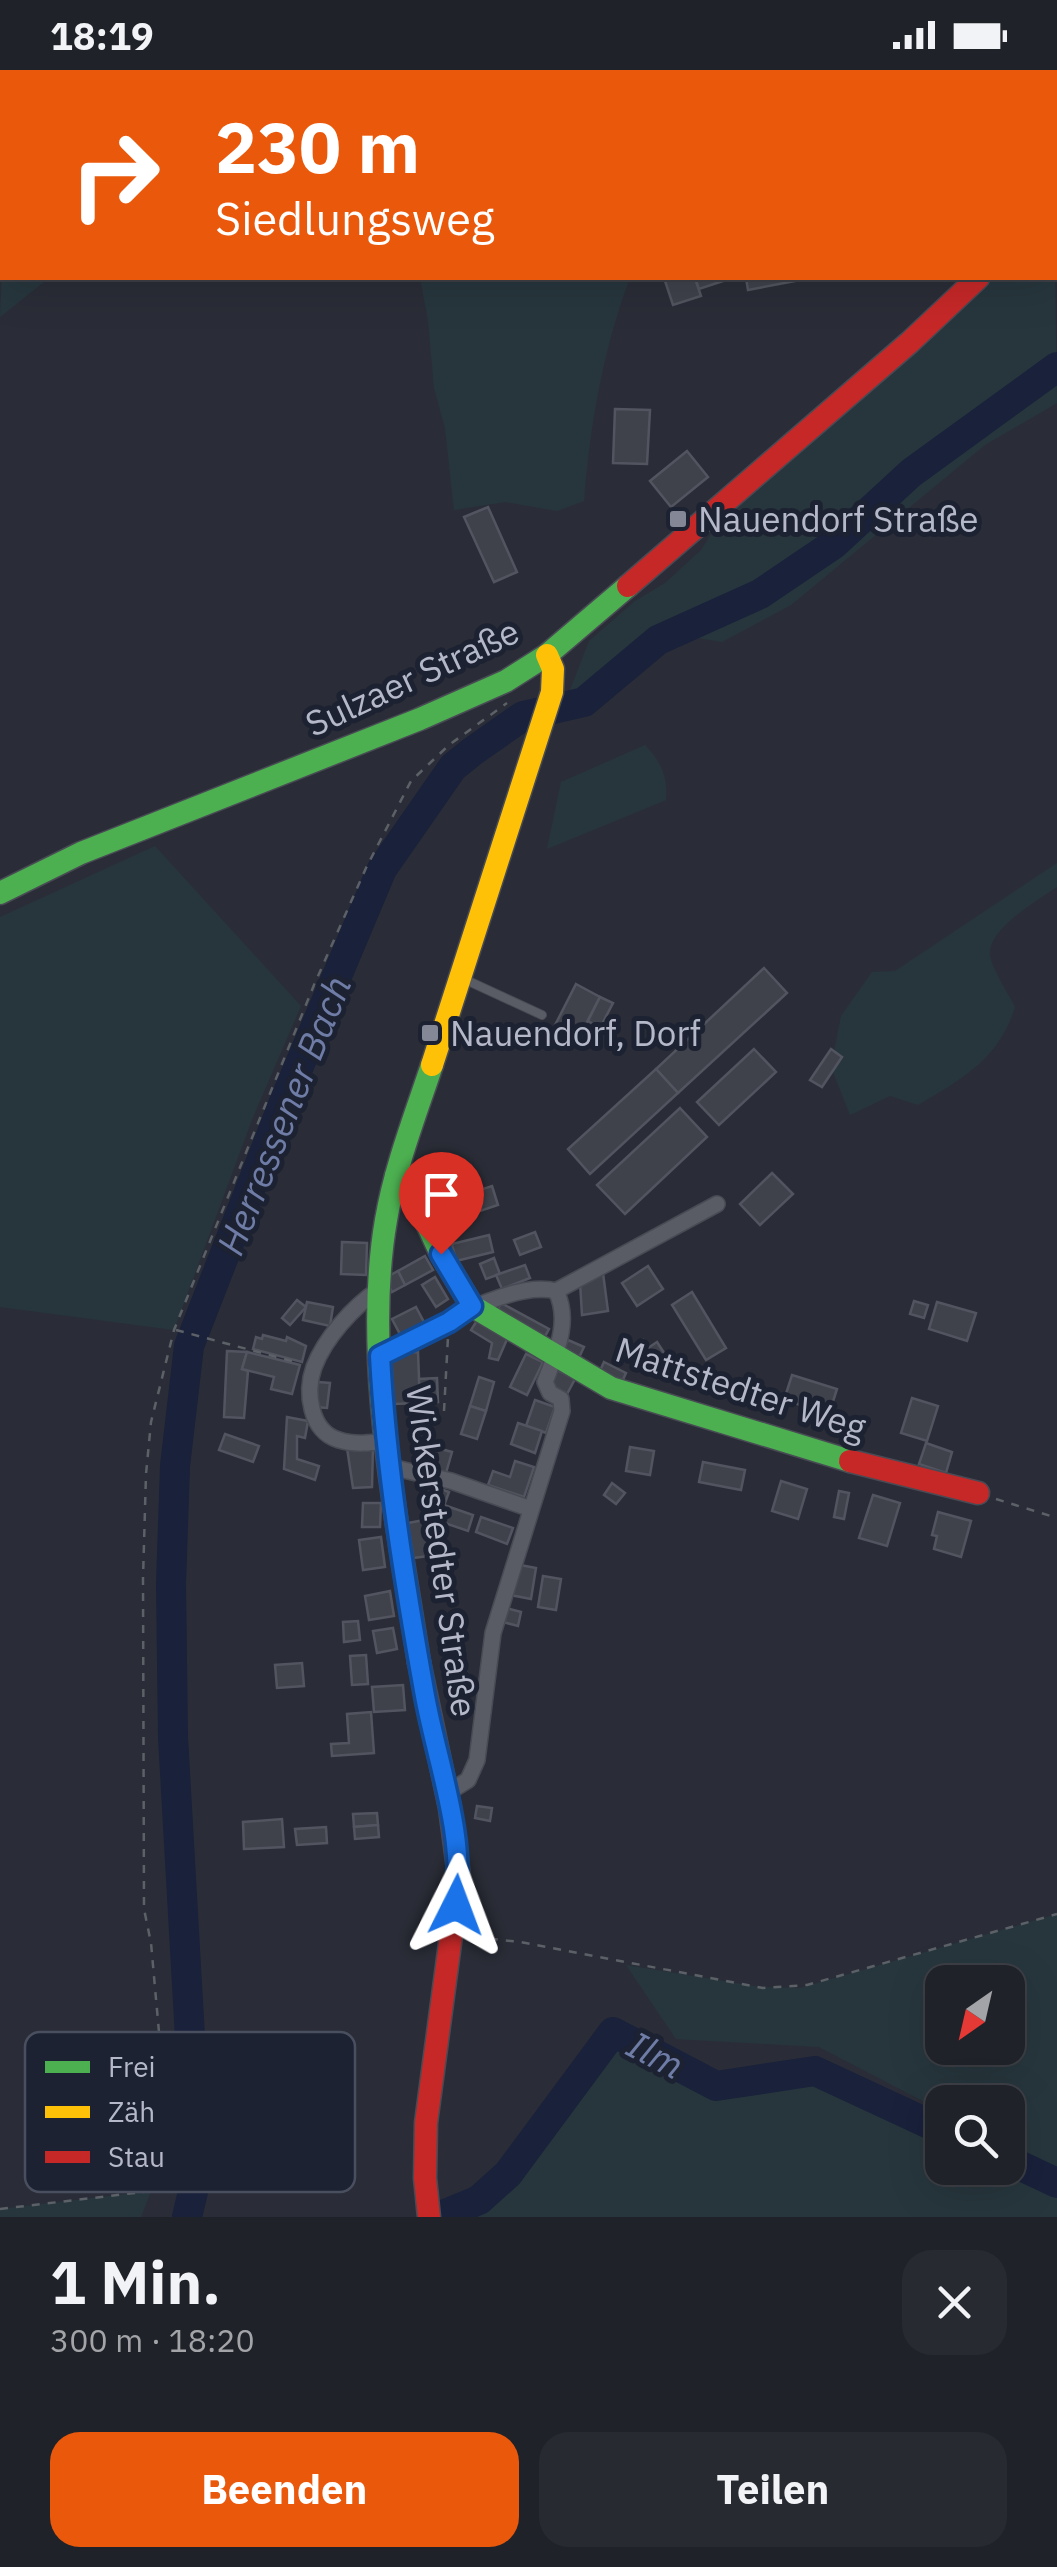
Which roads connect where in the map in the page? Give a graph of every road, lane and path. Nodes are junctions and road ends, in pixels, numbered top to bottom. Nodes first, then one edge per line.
1 (976, 280) edge
2 (547, 655) junction
3 (514, 698) dead end
4 (0, 893) edge
5 (461, 978) junction
6 (542, 1015) dead end
7 (396, 1176) junction
8 (716, 1204) dead end
9 (378, 1290) junction
10 (556, 1291) junction
11 (472, 1306) junction
12 (449, 1322) junction
13 (174, 1330) junction
14 (380, 1356) junction
15 (555, 1356) junction
16 (314, 1367) junction
17 (444, 1411) dead end
18 (386, 1440) junction
19 (390, 1467) junction
20 (978, 1493) joint
21 (531, 1509) junction
22 (1057, 1518) edge
23 (447, 1794) junction
24 (1057, 1914) edge
25 (451, 1945) junction
26 (159, 2032) edge
27 (143, 2192) edge
28 (0, 2210) edge
29 (428, 2211) edge

1 - 2 street, Sulzaer Straße
2 - 4 street, Sulzaer Straße
2 - 5 street, Wickerstedter Straße
3 - 13 path
5 - 6 lane
5 - 7 street, Wickerstedter Straße
7 - 9 street, Wickerstedter Straße
7 - 11 street, Mattstedter Weg
8 - 10 street
9 - 14 street, Wickerstedter Straße
9 - 16 street
10 - 11 street
10 - 15 street
11 - 12 street
11 - 15 street, Mattstedter Weg
12 - 14 street
12 - 17 path
13 - 16 path
13 - 26 path
14 - 18 street, Wickerstedter Straße
15 - 20 street, Mattstedter Weg
15 - 21 street
16 - 18 street
18 - 19 street, Wickerstedter Straße
19 - 21 street
19 - 23 street, Wickerstedter Straße
20 - 22 path
21 - 23 street
23 - 25 street, Wickerstedter Straße
24 - 25 path
25 - 29 street, Wickerstedter Straße
27 - 28 path

